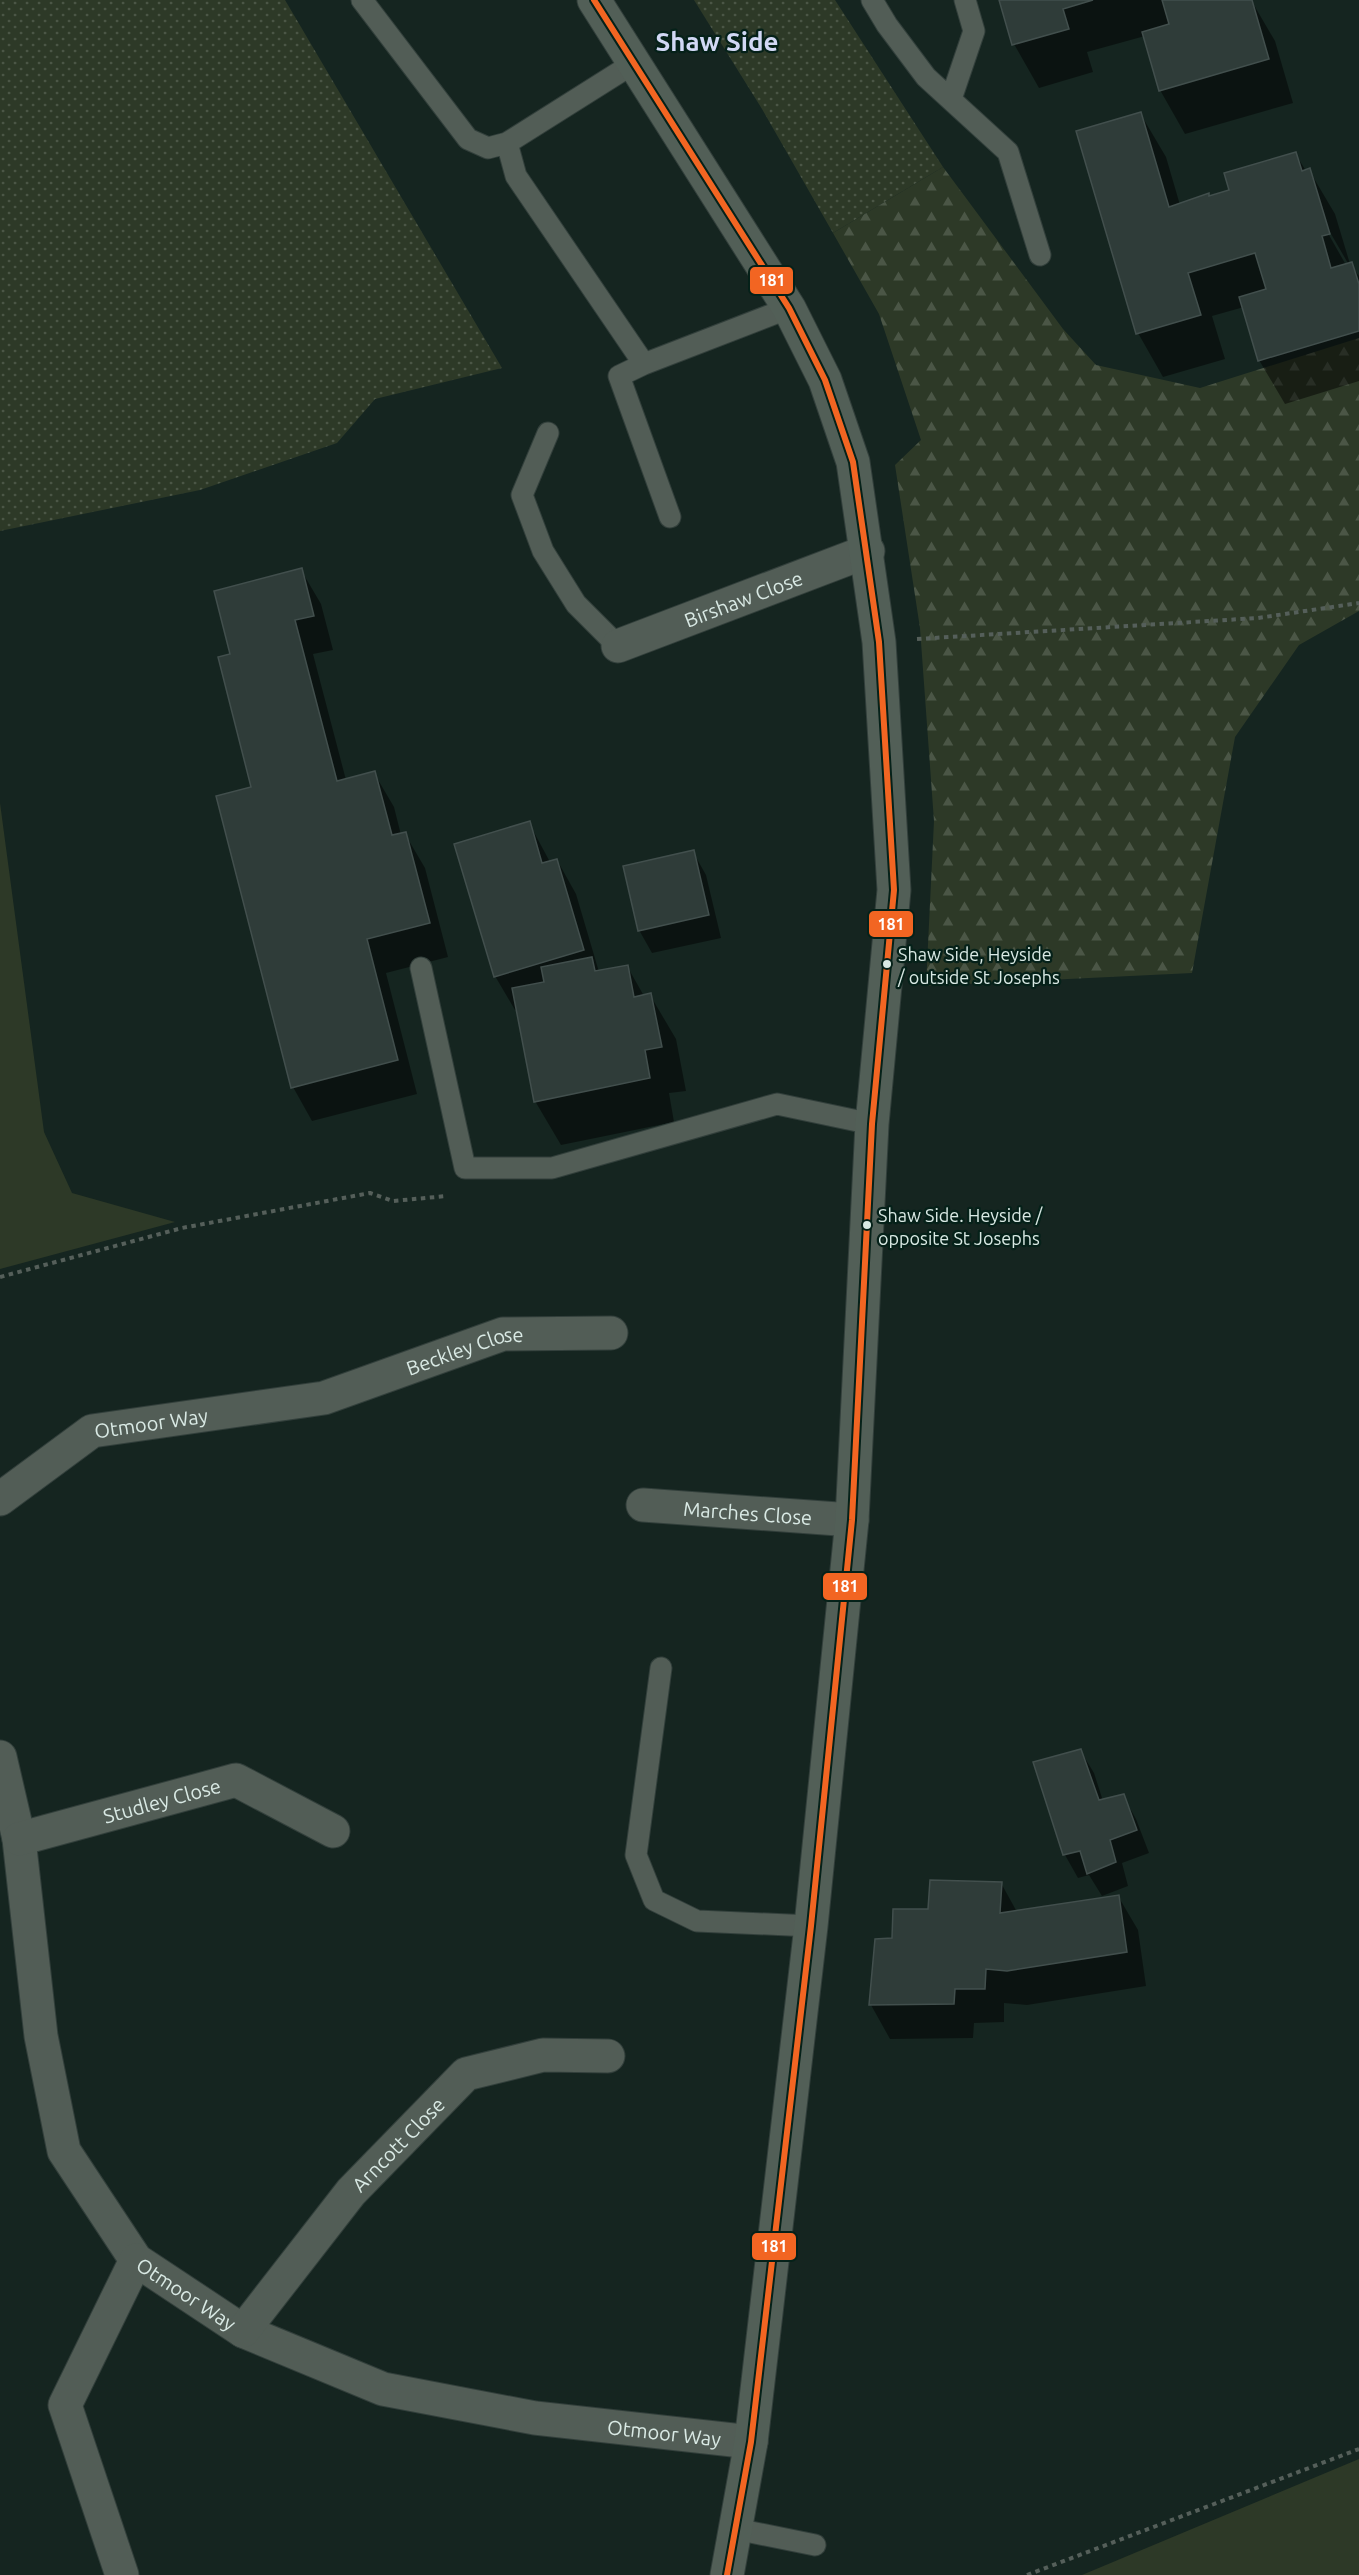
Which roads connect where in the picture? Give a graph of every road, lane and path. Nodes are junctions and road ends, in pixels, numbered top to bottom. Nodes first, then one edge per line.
1 (362, 0) edge
2 (594, 0) edge
3 (872, 0) edge
4 (964, 0) edge
5 (634, 63) junction
6 (951, 99) junction
7 (507, 143) junction
8 (1040, 255) dead end
9 (789, 308) junction
10 (644, 364) junction
11 (548, 433) dead end
12 (670, 517) dead end
13 (868, 551) junction
14 (1359, 603) edge
15 (879, 642) junction
16 (618, 646) joint
17 (421, 968) dead end
18 (872, 1124) junction
19 (449, 1196) dead end
20 (0, 1276) edge
21 (611, 1333) dead end
22 (324, 1398) joint
23 (0, 1499) edge
24 (644, 1505) dead end
25 (852, 1520) junction
26 (661, 1668) dead end
27 (0, 1757) edge
28 (333, 1831) dead end
29 (19, 1839) junction
30 (811, 1926) junction
31 (608, 2056) dead end
32 (136, 2260) junction
33 (243, 2331) junction
34 (751, 2442) junction
35 (1359, 2449) edge
36 (736, 2529) junction
37 (815, 2545) dead end
38 (122, 2575) edge
39 (727, 2575) edge
40 (1027, 2575) edge

1 - 7 lane
2 - 5 main road
3 - 6 lane
4 - 6 lane
5 - 7 lane
5 - 9 main road
6 - 8 lane
7 - 10 lane
9 - 10 lane
9 - 13 main road
10 - 12 lane
11 - 16 lane
13 - 15 main road
13 - 16 street, Birshaw Close
14 - 15 path
15 - 18 main road
17 - 18 lane
18 - 25 main road
19 - 20 path
21 - 22 street, Beckley Close
22 - 23 street, Otmoor Way
24 - 25 street, Marches Close
25 - 30 main road
26 - 30 lane
27 - 29 street, Otmoor Way
28 - 29 street, Studley Close
29 - 32 street, Otmoor Way
30 - 34 main road
31 - 33 street, Arncott Close
32 - 33 street, Otmoor Way
32 - 38 street
33 - 34 street, Otmoor Way
34 - 36 main road
35 - 40 path
36 - 37 lane
36 - 39 main road

